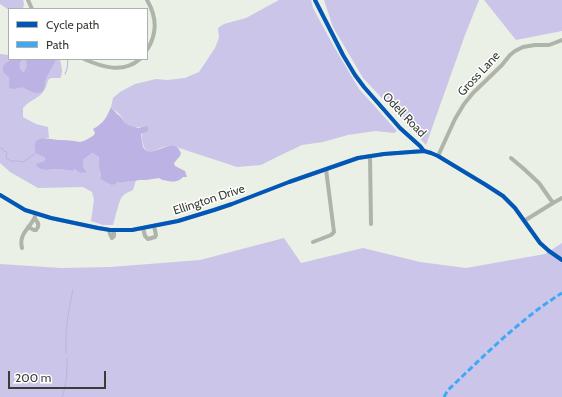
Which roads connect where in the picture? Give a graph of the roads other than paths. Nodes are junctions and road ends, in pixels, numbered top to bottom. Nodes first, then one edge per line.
1 (147, 0) edge
2 (315, 0) edge
3 (562, 40) edge
4 (148, 48) edge
5 (87, 60) edge
6 (139, 60) edge
7 (424, 151) junction
8 (370, 156) junction
9 (438, 156) junction
10 (511, 158) dead end
11 (326, 169) junction
12 (0, 195) edge
13 (562, 198) edge
14 (553, 203) junction
15 (35, 216) junction
16 (524, 221) junction
17 (371, 224) dead end
18 (154, 226) junction
19 (28, 227) junction
20 (143, 228) junction
21 (109, 230) junction
22 (114, 230) junction
23 (313, 242) dead end
24 (22, 248) dead end
25 (562, 260) edge

1 - 4 street
2 - 7 street, Odell Road
3 - 9 street, Gross Lane
5 - 6 street
7 - 8 street, Ellington Drive
7 - 9 street, Odell Road
8 - 11 street, Ellington Drive
8 - 17 street
9 - 16 street, Odell Road
10 - 14 street
11 - 18 street, Ellington Drive
11 - 23 street
12 - 15 street, Ellington Drive
13 - 14 street
14 - 16 street
15 - 19 street
15 - 19 street
15 - 21 street, Ellington Drive
16 - 25 street, Odell Road
18 - 20 street, Ellington Drive
18 - 20 street
19 - 24 street
20 - 22 street, Ellington Drive
21 - 22 street, Ellington Drive
21 - 22 street

